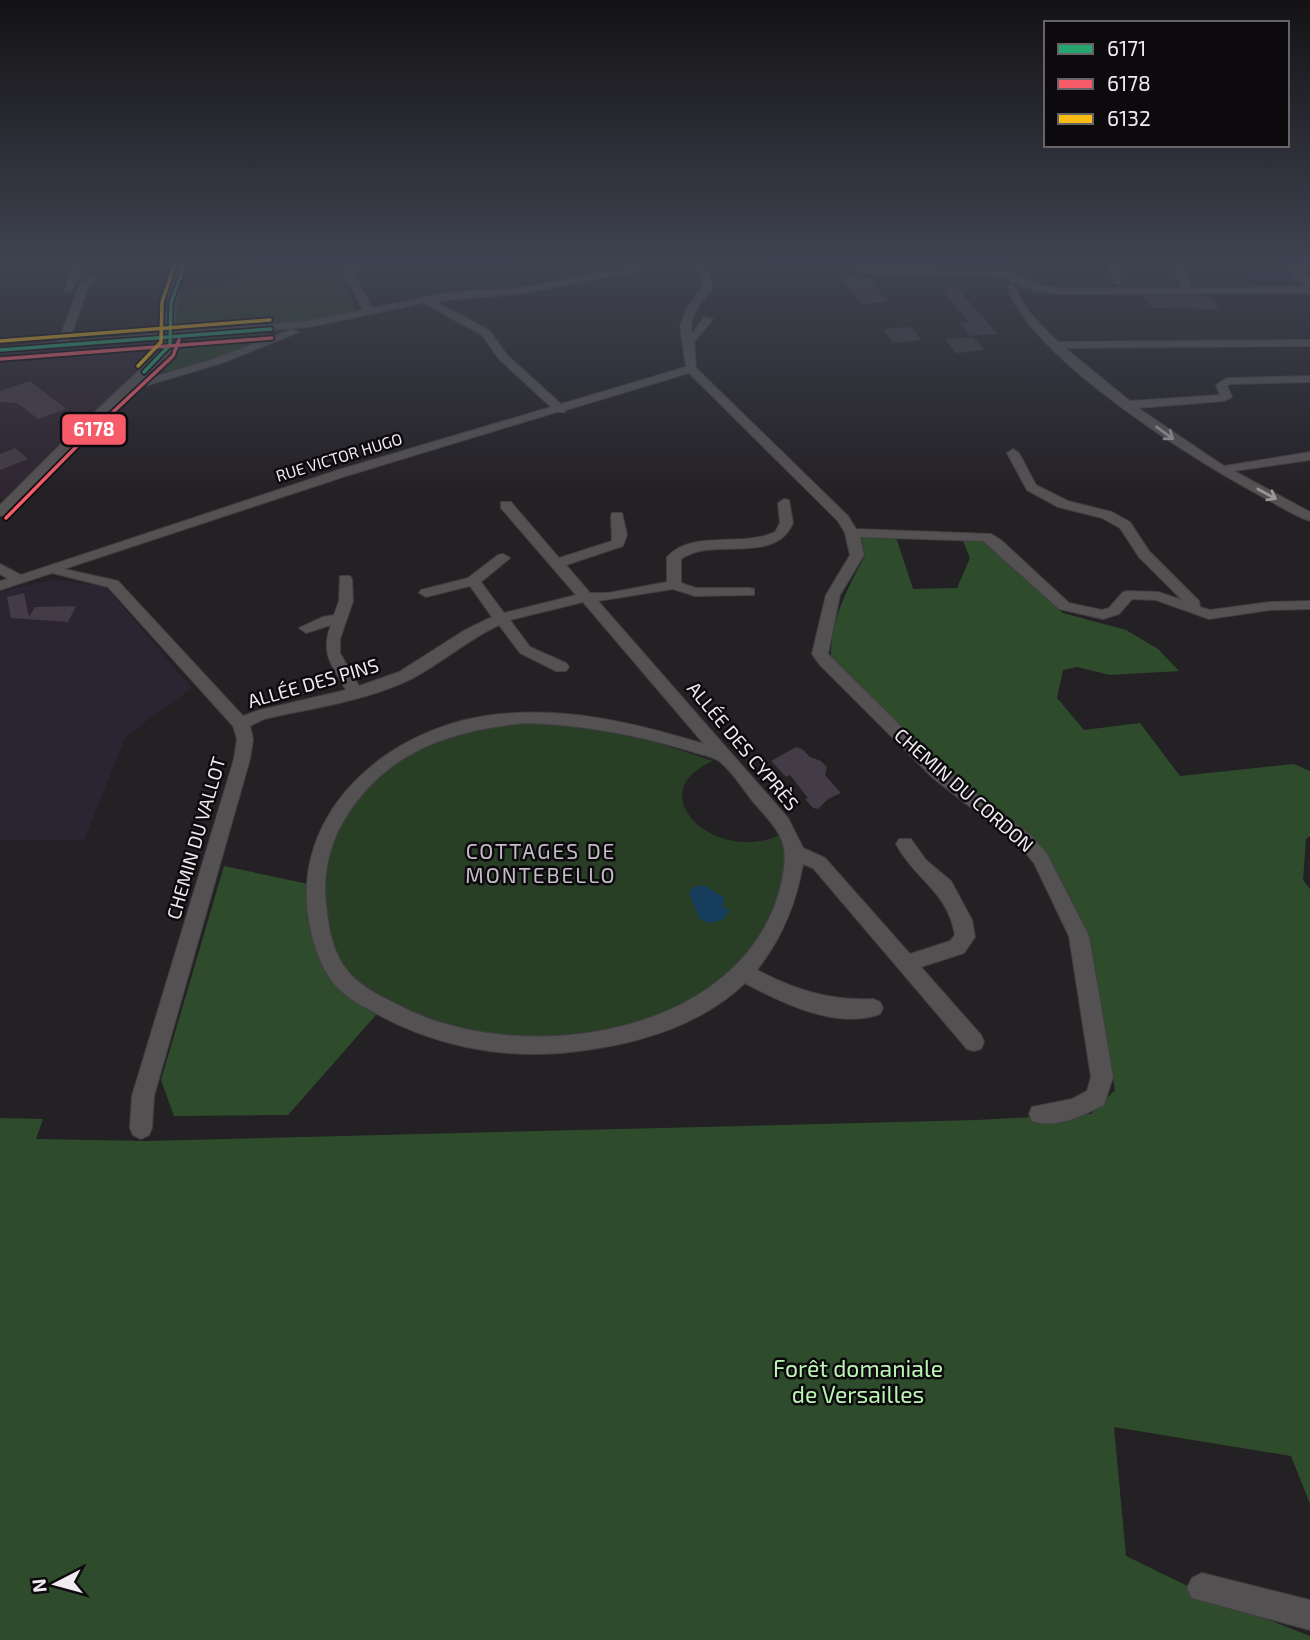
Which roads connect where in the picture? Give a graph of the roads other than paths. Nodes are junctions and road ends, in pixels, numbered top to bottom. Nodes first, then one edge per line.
1 (107, 341) edge
2 (170, 341) edge
3 (257, 341) edge
4 (492, 341) edge
5 (689, 341) edge
6 (1052, 341) edge
7 (63, 343) joint
8 (1310, 343) edge
9 (1057, 345) junction
10 (0, 350) edge
11 (691, 369) junction
12 (144, 372) junction
13 (164, 377) junction
14 (1310, 379) edge
15 (125, 389) junction
16 (1127, 405) junction
17 (561, 410) junction
18 (1013, 453) dead end
19 (1310, 456) edge
20 (1225, 469) junction
21 (784, 503) dead end
22 (506, 505) dead end
23 (0, 512) edge
24 (617, 516) dead end
25 (1310, 517) edge
26 (852, 533) junction
27 (503, 558) dead end
28 (558, 563) junction
29 (0, 568) edge
30 (52, 569) junction
31 (345, 579) dead end
32 (20, 580) junction
33 (472, 581) junction
34 (674, 585) junction
35 (0, 586) edge
36 (748, 592) dead end
37 (426, 593) dead end
38 (587, 597) junction
39 (1310, 606) edge
40 (1192, 610) junction
41 (499, 619) junction
42 (340, 620) junction
43 (306, 628) dead end
44 (561, 667) dead end
45 (355, 693) junction
46 (241, 724) junction
47 (727, 757) junction
48 (905, 844) dead end
49 (796, 853) junction
50 (908, 963) junction
51 (742, 972) junction
52 (873, 1008) dead end
53 (974, 1042) dead end
54 (1040, 1114) dead end
55 (141, 1128) dead end
56 (1202, 1588) dead end
57 (1310, 1615) edge

1 - 7 street
2 - 12 street
3 - 13 street
4 - 17 street
5 - 11 street
6 - 9 street
7 - 10 street
8 - 9 street
9 - 16 street
11 - 17 street, RUE VICTOR HUGO
11 - 26 street
12 - 13 street
12 - 15 street
13 - 15 street
14 - 16 street
15 - 23 street
16 -> 20 street
17 - 30 street, RUE VICTOR HUGO
18 - 40 street
19 - 20 street
20 -> 25 street
21 - 34 street
22 - 28 street, ALLÉE DES CYPRÈS
24 - 28 street
26 - 40 street
26 - 54 street, CHEMIN DU CORDON
27 - 33 street
28 - 38 street, ALLÉE DES CYPRÈS
29 - 32 street
30 - 32 street, RUE VICTOR HUGO
30 - 46 street
31 - 42 street
32 - 35 street, RUE VICTOR HUGO
33 - 37 street
33 - 41 street
34 - 36 street
34 - 38 street, ALLÉE DES PINS
38 - 41 street, ALLÉE DES PINS
38 - 47 street, ALLÉE DES CYPRÈS
39 - 40 street
41 - 44 street
41 - 45 street, ALLÉE DES PINS
42 - 43 street
42 - 45 street
45 - 46 street, ALLÉE DES PINS
46 - 55 street, CHEMIN DU VALLOT
47 - 49 street, ALLÉE DES CYPRÈS
47 - 51 street
48 - 50 street
49 - 50 street
49 - 51 street
50 - 53 street
51 - 52 street
56 - 57 street

